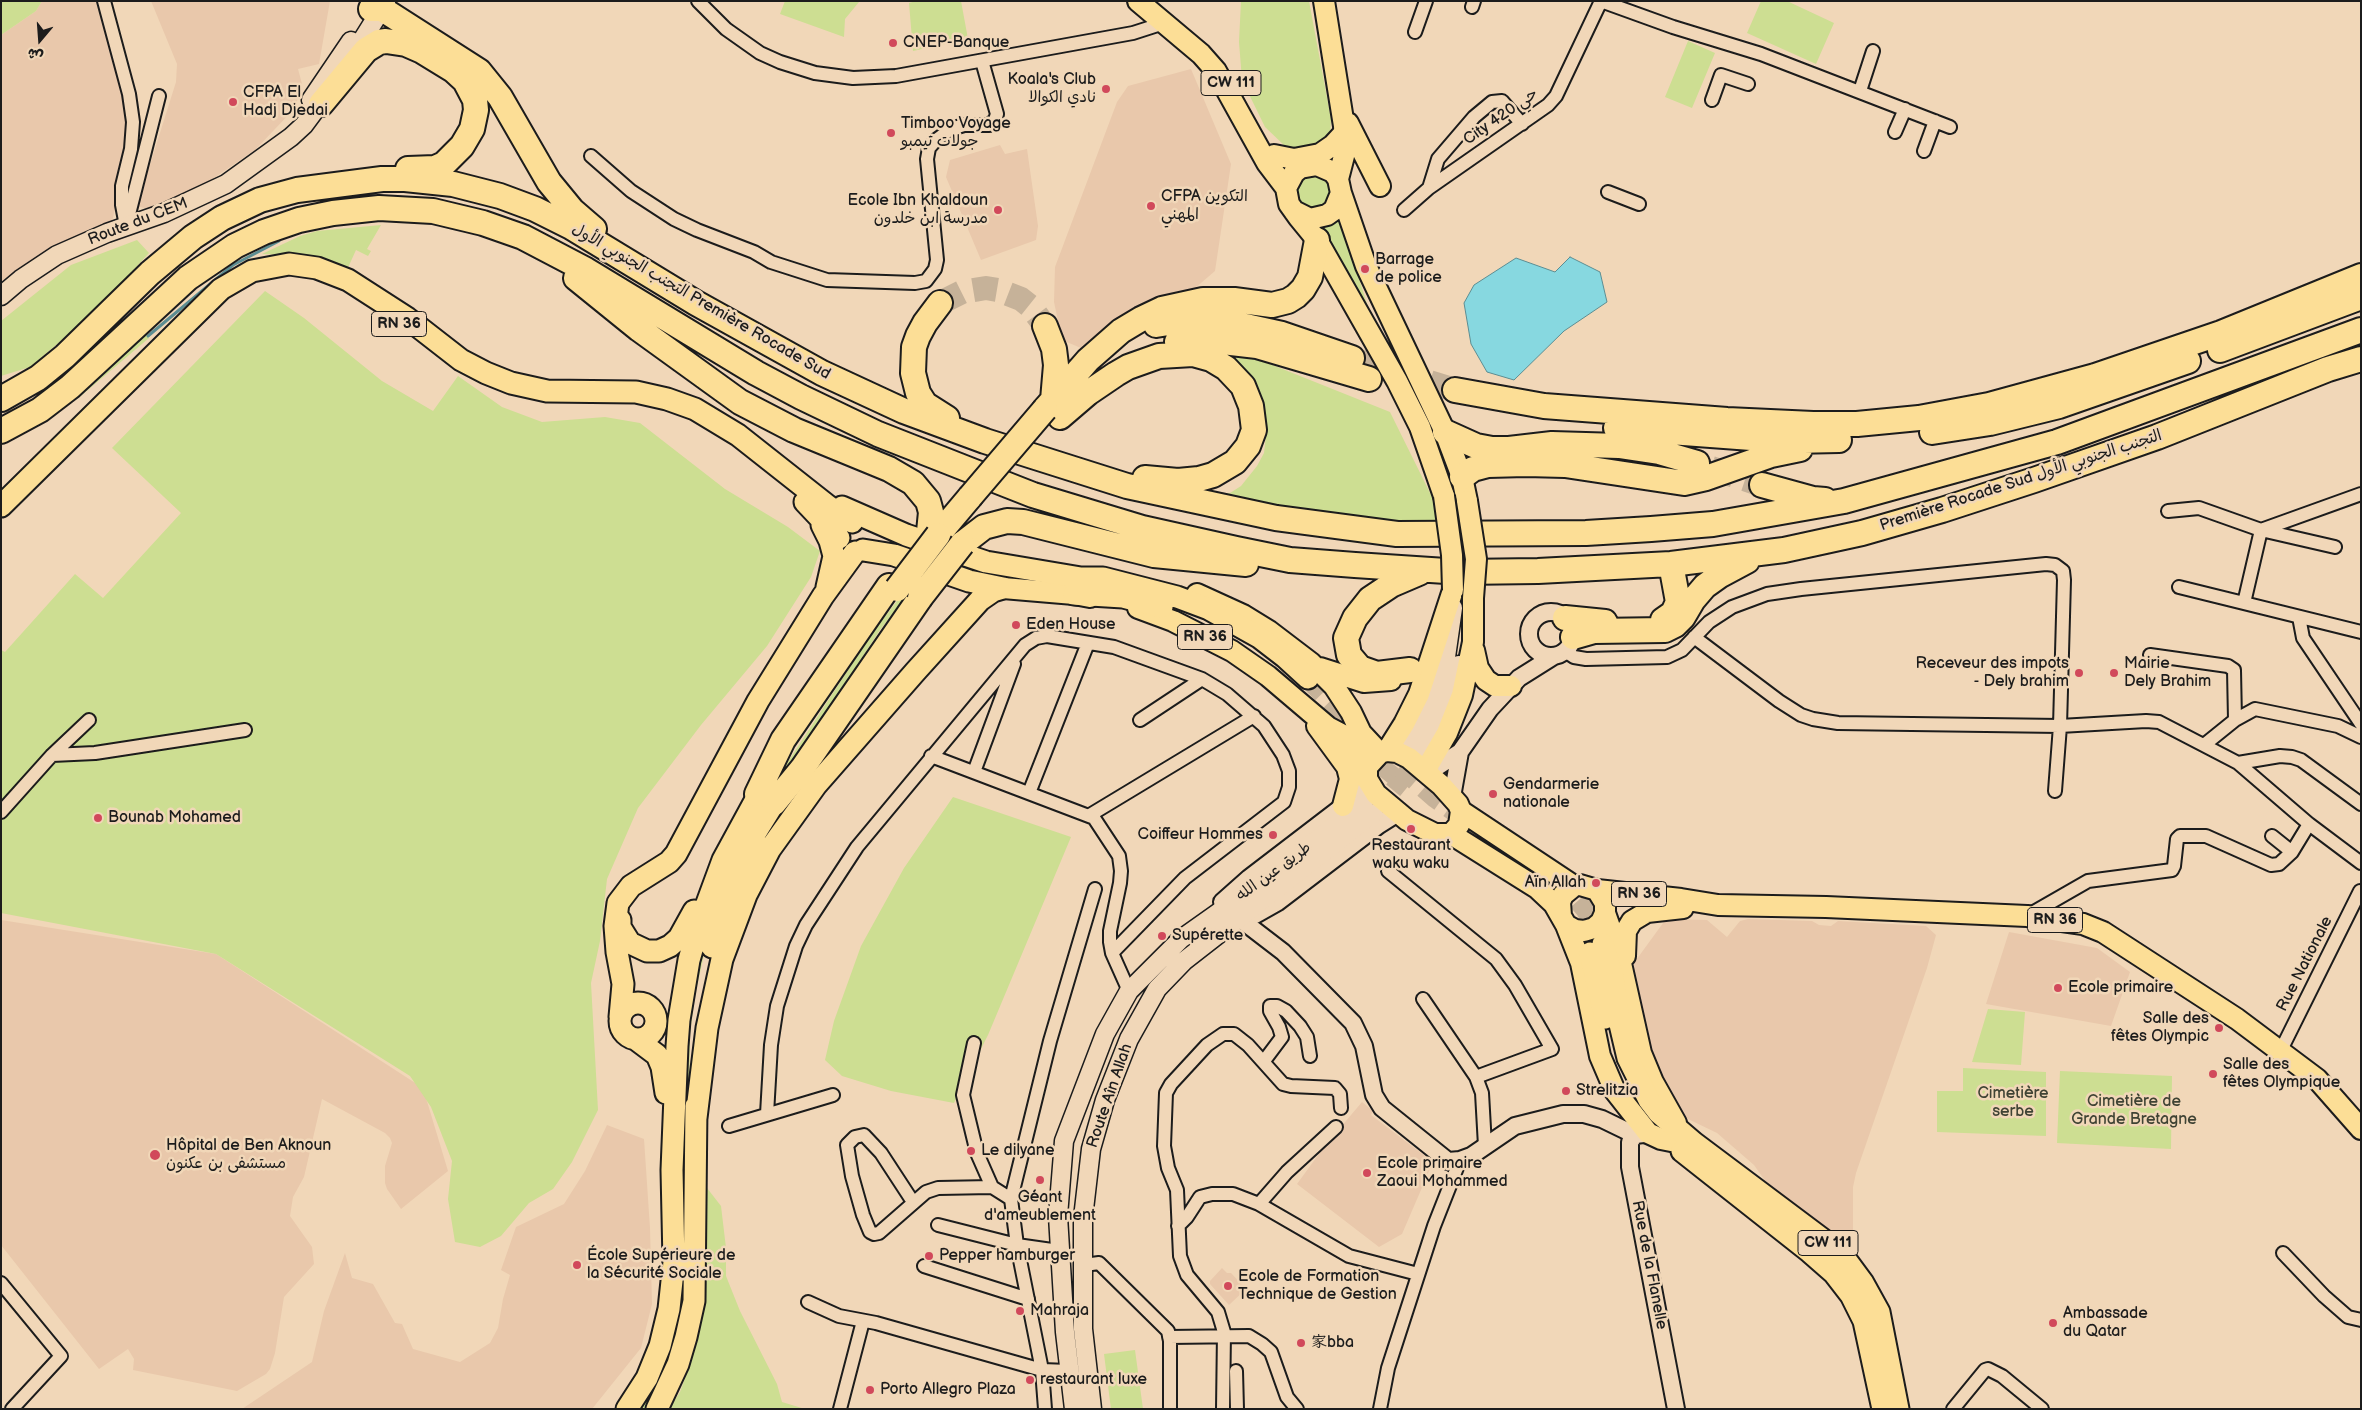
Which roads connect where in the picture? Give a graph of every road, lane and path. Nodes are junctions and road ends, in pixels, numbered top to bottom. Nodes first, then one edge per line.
1 (104, 1) edge
2 (698, 1) edge
3 (1138, 1) edge
4 (1158, 1) edge
5 (1324, 1) edge
6 (1426, 1) edge
7 (1601, 1) edge
8 (380, 6) edge
9 (1164, 23) junction
10 (1415, 32) dead end
11 (421, 43) junction
12 (1873, 51) dead end
13 (982, 61) junction
14 (1748, 84) dead end
15 (1860, 91) junction
16 (159, 96) dead end
17 (1712, 100) dead end
18 (1341, 102) junction
19 (321, 104) junction
20 (1905, 109) junction
21 (1935, 121) junction
22 (1522, 124) junction
23 (1950, 127) dead end
24 (1345, 132) junction
25 (1895, 132) dead end
26 (276, 149) junction
27 (1924, 151) dead end
28 (1274, 155) junction
29 (591, 156) dead end
30 (1290, 180) junction
31 (1339, 186) junction
32 (1380, 186) dead end
33 (1430, 188) junction
34 (297, 190) junction
35 (1608, 192) dead end
36 (1639, 204) dead end
37 (1404, 210) dead end
38 (1294, 211) junction
39 (126, 226) junction
40 (524, 237) junction
41 (1316, 240) junction
42 (2361, 276) edge
43 (1, 296) edge
44 (2361, 296) edge
45 (696, 303) junction
46 (940, 303) tunnel mouth
47 (1045, 326) tunnel mouth
48 (2361, 330) edge
49 (2361, 359) edge
50 (1088, 360) junction
51 (1, 399) edge
52 (1053, 409) junction
53 (1, 431) edge
54 (1444, 432) junction
55 (1842, 440) junction
56 (985, 441) junction
57 (1696, 463) tunnel mouth
58 (1060, 467) junction
59 (1462, 477) junction
60 (1762, 484) tunnel mouth
61 (804, 493) junction
62 (2361, 494) edge
63 (1844, 501) junction
64 (1, 506) edge
65 (2168, 511) dead end
66 (1, 520) edge
67 (2261, 530) junction
68 (946, 538) junction
69 (850, 541) junction
70 (2335, 547) dead end
71 (1761, 554) junction
72 (1671, 564) junction
73 (1355, 566) junction
74 (1426, 571) junction
75 (1078, 586) junction
76 (2179, 587) dead end
77 (1003, 588) junction
78 (1453, 590) junction
79 (1473, 598) junction
80 (2244, 603) junction
81 (2299, 617) junction
82 (2361, 632) edge
83 (1438, 637) junction
84 (1694, 637) junction
85 (1564, 641) junction
86 (1088, 642) junction
87 (1473, 642) junction
88 (1531, 643) junction
89 (2150, 655) dead end
90 (1016, 657) junction
91 (1410, 670) junction
92 (1202, 679) junction
93 (1515, 682) junction
94 (1304, 683) junction
95 (1254, 716) junction
96 (89, 720) dead end
97 (1140, 720) dead end
98 (2235, 720) junction
99 (2361, 724) edge
100 (2060, 726) junction
101 (245, 730) dead end
102 (2361, 737) edge
103 (2204, 745) junction
104 (1460, 752) junction
105 (52, 755) junction
106 (931, 756) junction
107 (1422, 760) junction
108 (1375, 762) junction
109 (2238, 763) junction
110 (974, 772) junction
111 (2055, 791) dead end
112 (1029, 793) junction
113 (766, 798) junction
114 (1456, 804) junction
115 (2361, 804) edge
116 (1343, 806) junction
117 (1, 812) edge
118 (1398, 813) junction
119 (1090, 815) junction
120 (2309, 824) junction
121 (1443, 834) junction
122 (2272, 836) dead end
123 (730, 845) junction
124 (2292, 852) junction
125 (2360, 861) edge
126 (1388, 871) dead end
127 (1574, 886) junction
128 (1095, 889) dead end
129 (1596, 890) junction
130 (2360, 891) edge
131 (623, 894) junction
132 (1681, 899) junction
133 (1718, 905) junction
134 (1605, 912) junction
135 (2027, 916) junction
136 (1240, 919) junction
137 (1564, 920) junction
138 (1181, 939) junction
139 (617, 943) junction
140 (1589, 949) junction
141 (1112, 953) junction
142 (689, 960) junction
143 (1626, 988) junction
144 (1129, 991) junction
145 (1423, 1000) dead end
146 (648, 1006) junction
147 (620, 1017) junction
148 (637, 1040) junction
149 (974, 1042) dead end
150 (2280, 1052) junction
151 (1310, 1056) dead end
152 (1264, 1061) junction
153 (1476, 1076) junction
154 (833, 1095) dead end
155 (1341, 1108) dead end
156 (767, 1114) junction
157 (696, 1118) junction
158 (729, 1126) dead end
159 (1336, 1127) dead end
160 (2361, 1129) edge
161 (1641, 1134) junction
162 (1676, 1136) junction
163 (1485, 1146) junction
164 (1460, 1160) junction
165 (672, 1170) junction
166 (992, 1186) junction
167 (1200, 1197) junction
168 (1011, 1199) junction
169 (913, 1202) junction
170 (1259, 1204) junction
171 (1178, 1206) junction
172 (938, 1225) dead end
173 (1178, 1226) junction
174 (1017, 1245) junction
175 (1059, 1251) junction
176 (2283, 1253) dead end
177 (1084, 1265) junction
178 (924, 1266) dead end
179 (1418, 1274) junction
180 (1, 1283) edge
181 (1028, 1299) junction
182 (808, 1302) dead end
183 (2361, 1320) edge
184 (863, 1321) junction
185 (1224, 1335) junction
186 (1169, 1337) junction
187 (1042, 1370) junction
188 (1069, 1371) junction
189 (1236, 1371) dead end
190 (12, 1409) edge
191 (627, 1409) edge
192 (657, 1409) edge
193 (840, 1409) edge
194 (1045, 1409) edge
195 (1074, 1409) edge
196 (1092, 1409) edge
197 (1170, 1409) edge
198 (1223, 1409) edge
199 (1237, 1409) edge
200 (1297, 1409) edge
201 (1380, 1409) edge
202 (1676, 1409) edge
203 (1883, 1409) edge
204 (1898, 1409) edge
205 (1953, 1409) edge
206 (2042, 1409) edge

1 - 39 street
2 - 13 street
3 - 9 main road
4 - 28 main road, CW 111
5 - 18 main road
6 - 10 street
7 - 15 street
7 - 22 street, City 420 حي
8 - 11 highway
8 - 19 main road, Route du CEM
8 - 26 main road, Route du CEM
9 - 13 street
9 - 30 main road
11 - 19 highway
11 - 34 highway
11 - 45 highway
12 - 15 street
13 - 29 street
14 - 17 street
15 - 20 street
16 - 39 street
18 - 24 main road
18 - 32 main road
19 - 26 main road, Route du CEM
20 - 21 street
20 - 25 street
21 - 23 street
21 - 27 street
22 - 33 street, City 420 حي
22 - 33 street
24 - 28 main road
24 - 31 main road
26 - 39 main road, Route du CEM
28 - 30 main road, CW 111
30 - 31 main road
30 - 38 main road
31 - 38 main road
31 - 54 main road
33 - 37 street, City 420 حي
34 - 45 highway, التجنب الجنوبي الأول Première Rocade Sud
34 - 51 highway, التجنب الجنوبي الأول Première Rocade Sud
35 - 36 street
38 - 41 main road
39 - 43 main road, Route du CEM
40 - 53 highway, التجنب الجنوبي الأول Première Rocade Sud
40 - 68 highway
40 - 73 highway, التجنب الجنوبي الأول Première Rocade Sud
41 - 50 highway
41 - 78 main road, bridge
42 - 55 highway
44 - 55 highway
45 - 56 highway, التجنب الجنوبي الأول Première Rocade Sud
46 - 56 highway
47 - 52 highway
48 - 63 highway, Première Rocade Sud التجنب الجنوبي الأول
49 - 71 highway, Première Rocade Sud التجنب الجنوبي الأول
50 - 52 highway
50 - 52 highway
52 - 58 highway
52 - 68 highway
54 - 57 highway
54 - 59 main road
55 - 59 highway
56 - 58 highway, التجنب الجنوبي الأول Première Rocade Sud
58 - 63 highway, التجنب الجنوبي الأول Première Rocade Sud
59 - 79 main road, bridge
60 - 63 highway
61 - 64 highway, RN 36
61 - 66 highway, RN 36
61 - 69 highway, RN 36
61 - 69 highway
61 - 75 highway
62 - 67 street
65 - 67 street
67 - 70 street
67 - 80 street
68 - 73 highway
68 - 113 highway, bridge
69 - 75 highway, RN 36
69 - 77 highway
69 - 131 highway
71 - 72 highway, Première Rocade Sud التجنب الجنوبي الأول
71 - 85 highway
72 - 74 highway, التجنب الجنوبي الأول Première Rocade Sud
72 - 85 highway
73 - 74 highway, التجنب الجنوبي الأول Première Rocade Sud
74 - 91 highway
75 - 77 main road
75 - 94 highway
75 - 94 highway
76 - 80 street
77 - 157 highway
78 - 83 main road
78 - 107 main road
79 - 87 main road
79 - 107 main road
80 - 81 street
81 - 82 street
81 - 99 street
83 - 91 main road
83 - 108 main road
84 - 85 street
84 - 100 street
84 - 100 street
85 - 88 street
85 - 88 street
85 - 93 street
86 - 90 street
86 - 92 street
86 - 112 street
87 - 93 main road
87 - 107 main road
88 - 93 street
89 - 98 street
90 - 106 street
90 - 110 street
91 - 94 main road
92 - 95 street
92 - 97 street
93 - 104 street
94 - 108 main road
94 - 108 main road
94 - 116 main road
95 - 119 street
95 - 141 street
96 - 105 street
98 - 102 street
98 - 103 street
100 - 103 street
100 - 111 street
101 - 105 street
103 - 109 street
104 - 107 street
104 - 114 street
105 - 117 street
106 - 110 street
106 - 156 street
107 - 108 main road
107 - 114 main road
108 - 116 street
108 - 118 main road
109 - 115 street
109 - 120 street
110 - 112 street
112 - 119 street
113 - 123 highway
113 - 157 highway
114 - 121 main road
114 - 127 main road
116 - 138 street
118 - 121 main road
118 - 136 street
119 - 141 street
120 - 124 street
120 - 125 street
121 - 137 main road
121 - 140 main road
122 - 124 street
123 - 131 highway
123 - 142 highway
124 - 135 street
126 - 153 street
127 - 129 main road
127 - 137 main road
128 - 168 street
129 - 132 main road, RN 36
129 - 134 main road
130 - 150 street, Rue Nationale
131 - 139 highway
132 - 133 main road, RN 36
132 - 134 main road, RN 36
133 - 135 main road, RN 36
133 - 143 main road
134 - 137 main road
134 - 143 main road
135 - 150 main road, RN 36
136 - 138 main road, طريق عين الله
136 - 164 street
136 - 177 main road, Route Aîn Allah
137 - 140 main road
138 - 144 main road, Route Aîn Allah
139 - 146 highway
139 - 147 highway
140 - 161 main road
140 - 162 highway, CW 111
141 - 144 street
142 - 146 highway
142 - 165 highway
143 - 162 main road
144 - 175 main road, Route Aîn Allah
145 - 153 street
146 - 147 highway
146 - 148 highway
147 - 148 highway
148 - 165 highway
149 - 166 street
150 - 160 main road, RN 36
151 - 152 street
152 - 155 street
152 - 171 street
153 - 163 street
154 - 156 street
156 - 158 street
157 - 192 highway
159 - 170 street
161 - 162 main road
161 - 163 street
161 - 202 street, Rue de la Flanelle
162 - 203 highway, CW 111
162 - 204 highway, CW 111
163 - 164 street
164 - 179 street
165 - 191 highway
166 - 168 street
166 - 169 street
167 - 170 street
167 - 171 street
167 - 173 street
168 - 174 street
169 - 169 street
170 - 179 street
171 - 173 street
172 - 174 street
173 - 185 street
174 - 175 street
174 - 181 street
175 - 188 main road, Route Aîn Allah
176 - 183 street
177 - 186 street
177 - 196 main road, Route Aîn Allah
178 - 181 street
179 - 201 street
180 - 190 street
181 - 187 street
182 - 184 street
184 - 187 street
184 - 193 street
185 - 186 street
185 - 198 street
185 - 200 street
186 - 197 street
187 - 188 street
187 - 194 street
188 - 195 main road, Route Aîn Allah
189 - 199 street
205 - 206 street

